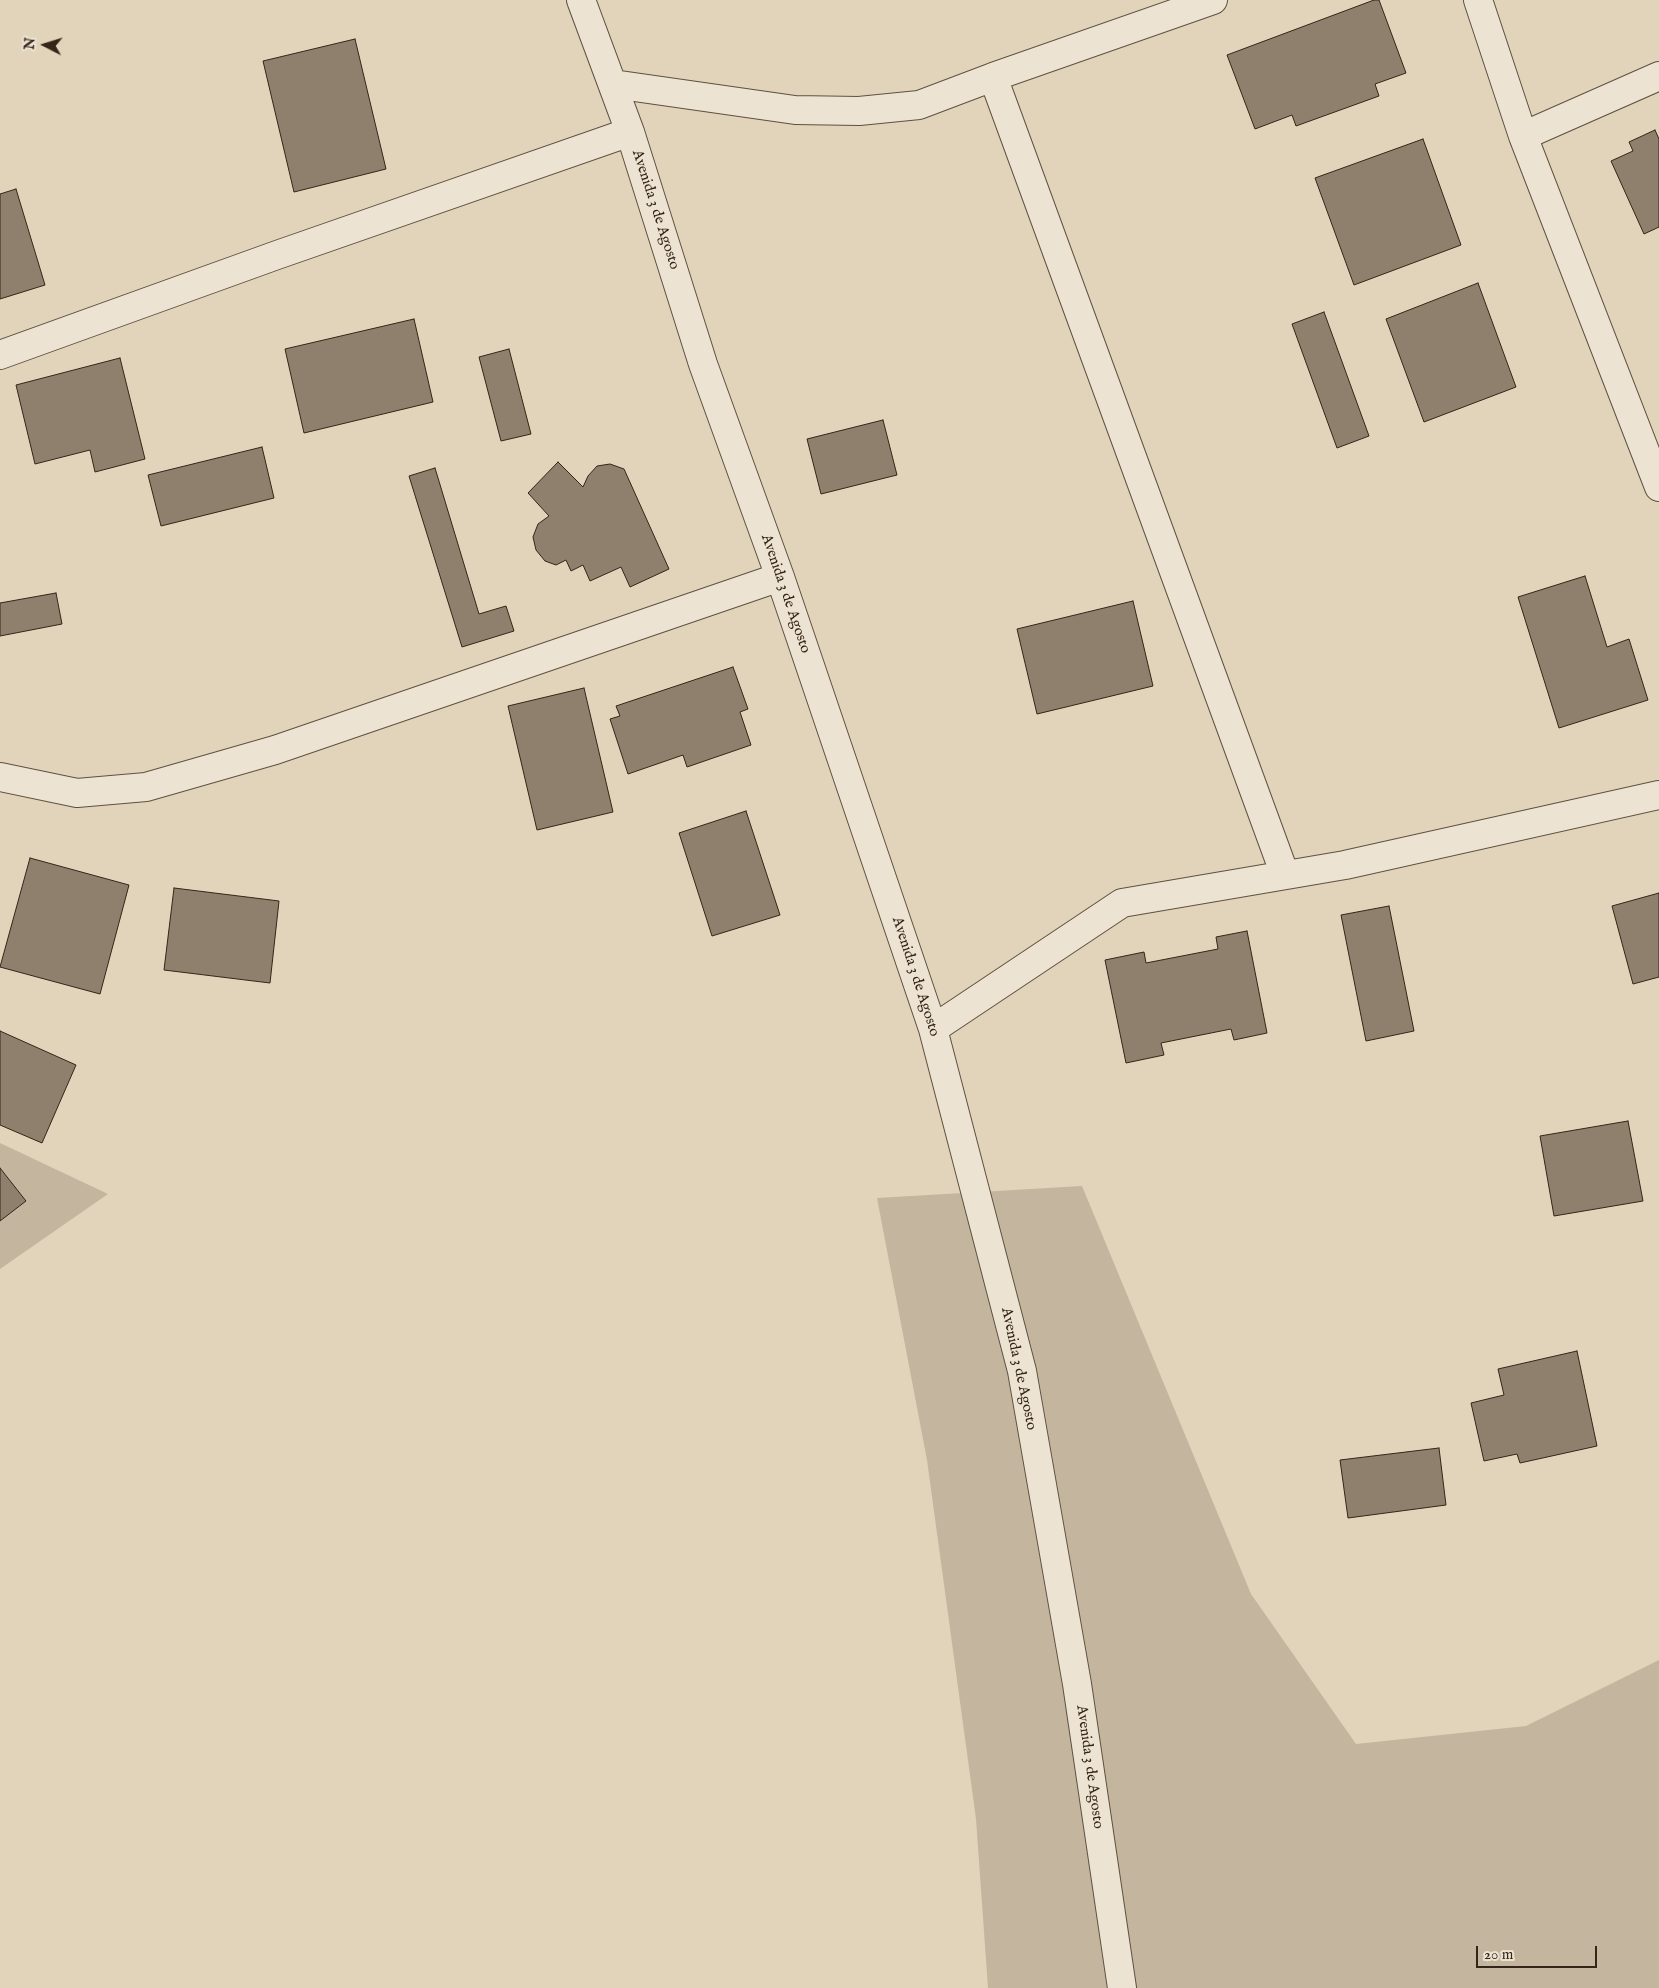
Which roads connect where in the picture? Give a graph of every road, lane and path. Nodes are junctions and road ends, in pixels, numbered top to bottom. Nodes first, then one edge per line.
1 (581, 0) edge
2 (1213, 0) edge
3 (1478, 0) edge
4 (1659, 76) edge
5 (993, 77) junction
6 (613, 84) junction
7 (630, 132) junction
8 (1523, 136) junction
9 (0, 354) edge
10 (1657, 477) edge
11 (780, 577) junction
12 (0, 777) edge
13 (1659, 794) edge
14 (1285, 875) junction
15 (933, 1030) junction
16 (1122, 1988) edge

1 - 6 street, Avenida 3 de Agosto
2 - 5 street
3 - 8 street
4 - 8 street
5 - 6 street
5 - 14 street
6 - 7 street, Avenida 3 de Agosto
7 - 9 street
7 - 11 street, Avenida 3 de Agosto
8 - 10 street
11 - 12 street
11 - 15 street, Avenida 3 de Agosto
13 - 14 street
14 - 15 street
15 - 16 street, Avenida 3 de Agosto

